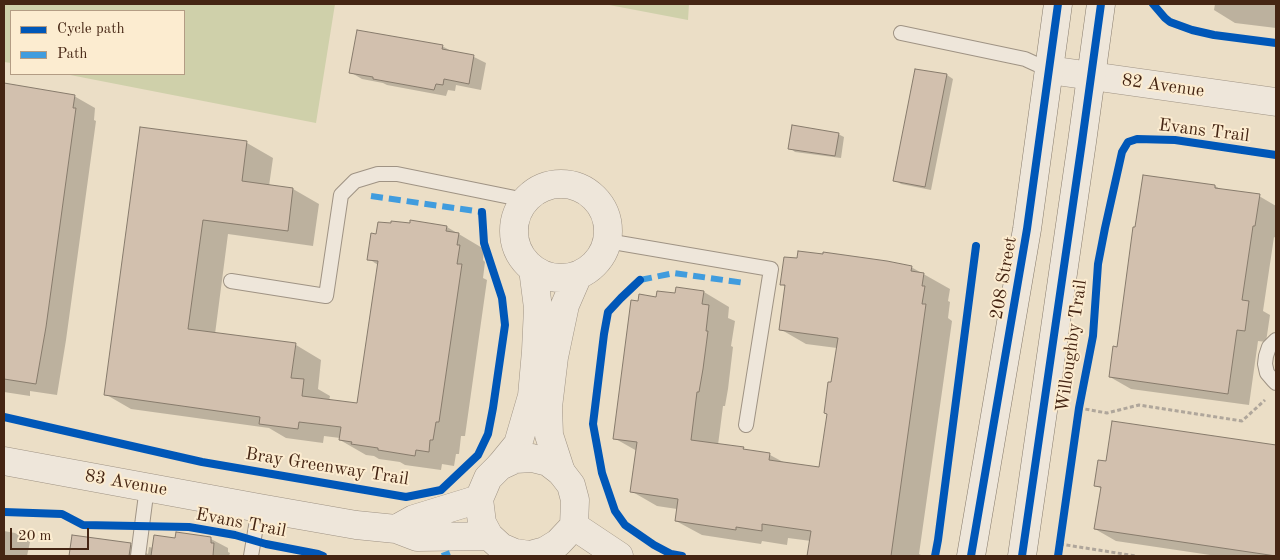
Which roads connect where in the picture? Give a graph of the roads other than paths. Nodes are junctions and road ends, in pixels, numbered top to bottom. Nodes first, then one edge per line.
1 (1058, 4) edge
2 (1101, 4) edge
3 (901, 33) dead end
4 (1049, 70) junction
5 (1091, 76) junction
6 (1276, 102) edge
7 (525, 200) junction
8 (607, 241) junction
9 (533, 269) junction
10 (578, 275) junction
11 (231, 281) dead end
12 (1276, 340) edge
13 (1273, 389) edge
14 (746, 425) dead end
15 (4, 461) edge
16 (500, 466) junction
17 (561, 472) junction
18 (147, 487) junction
19 (479, 498) junction
20 (259, 508) junction
21 (574, 526) junction
22 (396, 529) junction
23 (489, 536) junction
24 (552, 554) edge
25 (138, 556) edge
26 (251, 556) edge
27 (619, 556) edge
28 (971, 556) edge
29 (1022, 556) edge

1 - 4 street, 208 Street
2 - 5 street
3 - 4 lane
4 - 5 street, 82 Avenue
4 - 28 street, 208 Street
5 - 6 street, 82 Avenue
5 - 29 street
7 - 8 street
7 - 9 street
7 - 11 lane
8 - 10 street
8 - 14 lane
9 - 10 street
9 - 16 street
10 - 17 street
12 - 13 lane
15 - 18 street, 83 Avenue
16 - 17 street
16 - 19 street
17 - 21 street
18 - 20 street, 83 Avenue
18 - 25 lane
19 - 22 street
19 - 23 street
20 - 22 street, 83 Avenue
20 - 26 lane
21 - 24 street
21 - 27 street
22 - 23 street, 83 Avenue
23 - 24 street

